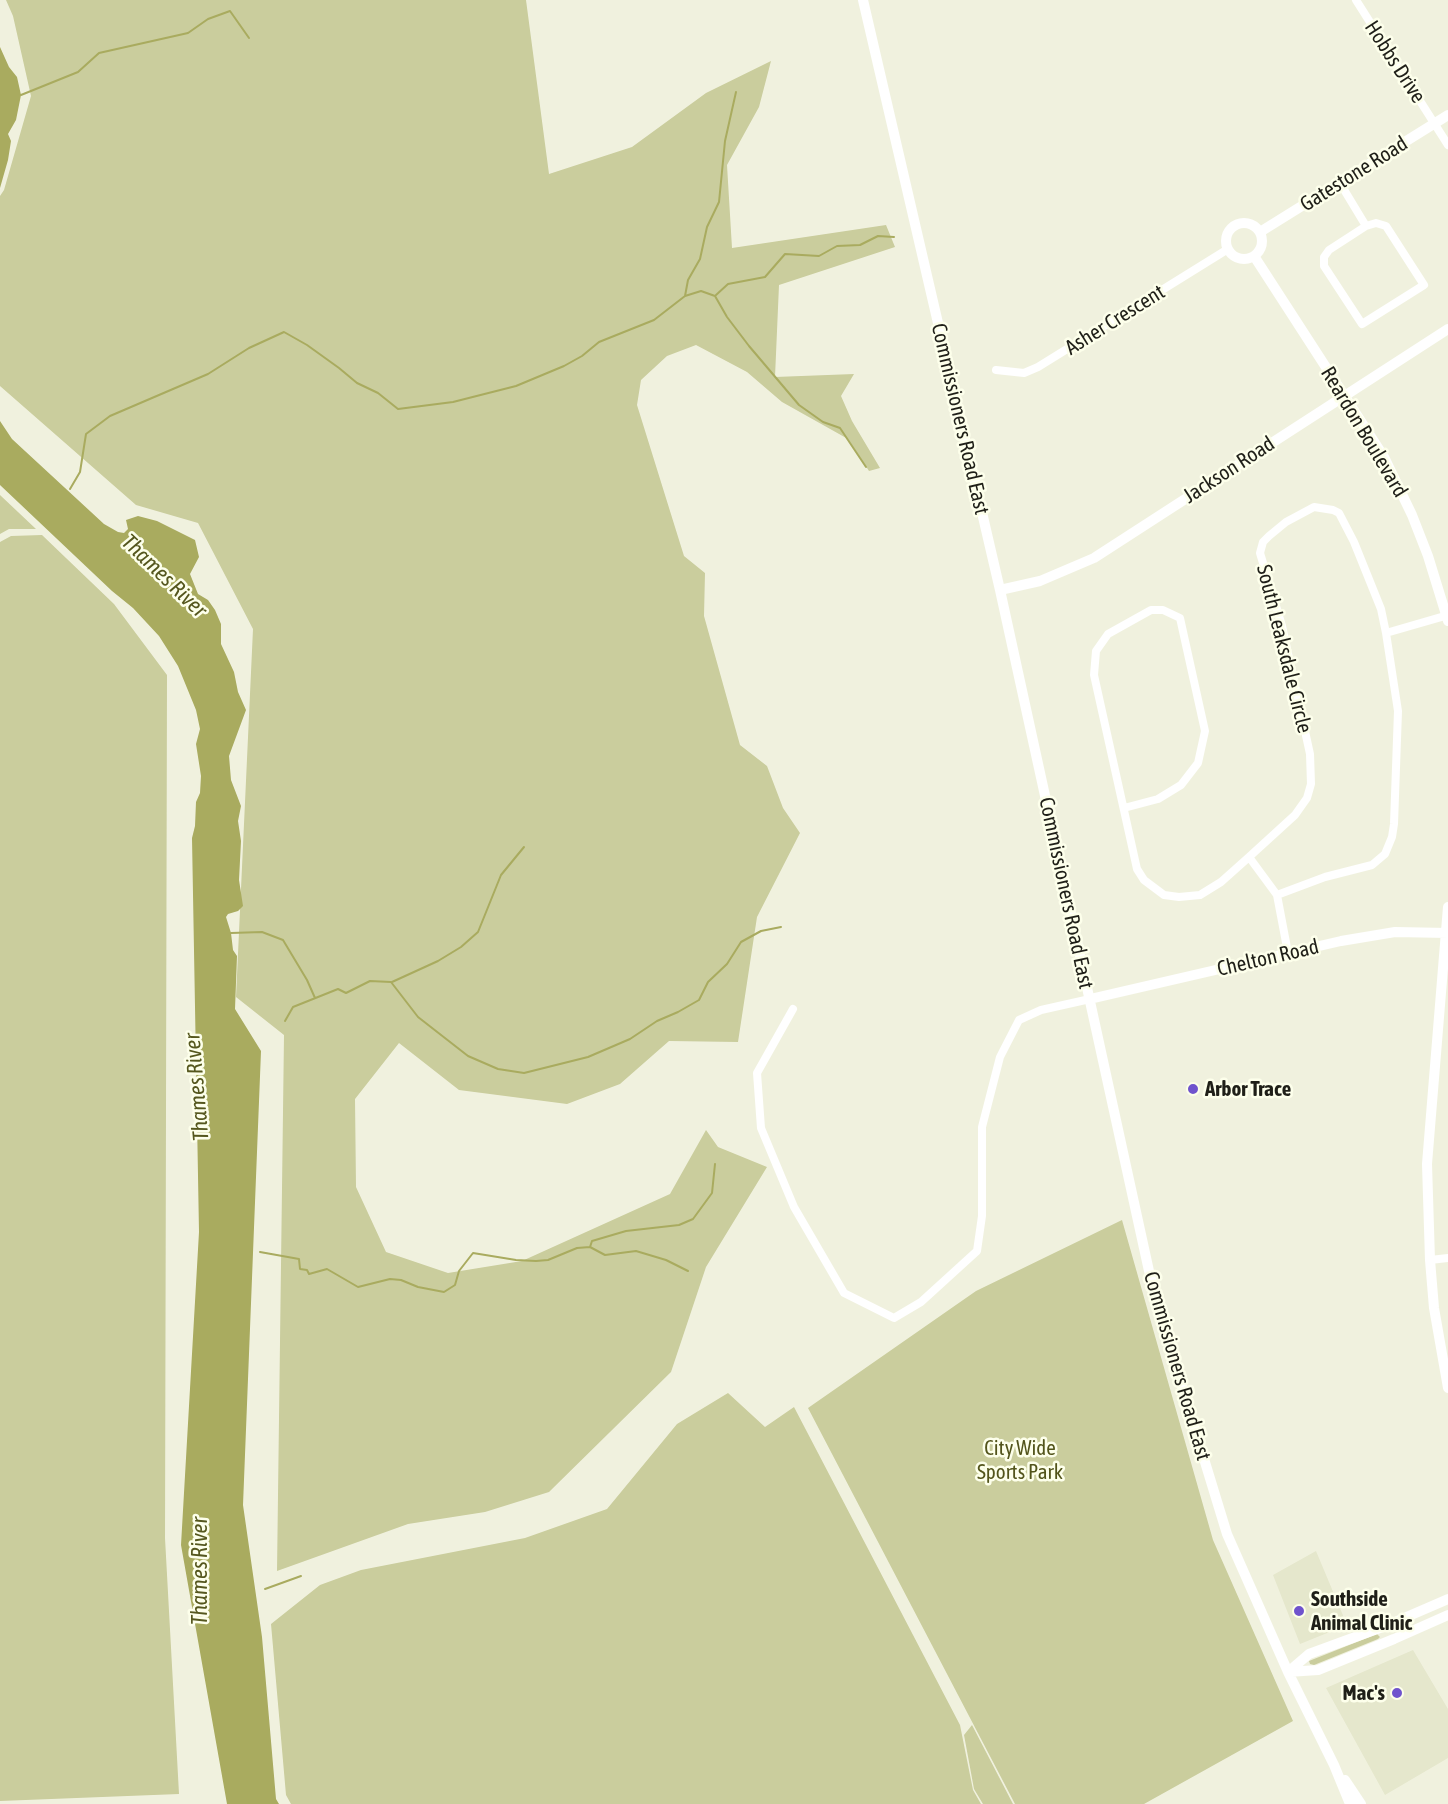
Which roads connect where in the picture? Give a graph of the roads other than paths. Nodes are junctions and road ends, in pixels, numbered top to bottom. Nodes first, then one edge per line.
1 (863, 0) edge
2 (1356, 0) edge
3 (1448, 115) edge
4 (1435, 123) junction
5 (1448, 145) edge
6 (1340, 183) junction
7 (1366, 226) junction
8 (1260, 232) junction
9 (1228, 249) junction
10 (1254, 256) junction
11 (1448, 329) edge
12 (996, 370) dead end
13 (1344, 395) junction
14 (1000, 590) junction
15 (1448, 617) edge
16 (1386, 633) junction
17 (1125, 808) junction
18 (1249, 857) junction
19 (1277, 895) junction
20 (1448, 907) edge
21 (1447, 933) edge
22 (1288, 953) junction
23 (1090, 999) junction
24 (794, 1009) dead end
25 (1448, 1258) edge
26 (1430, 1260) junction
27 (1448, 1388) edge
28 (1448, 1599) edge
29 (1448, 1615) edge
30 (1288, 1672) junction
31 (1334, 1765) junction
32 (1350, 1804) edge
33 (1361, 1804) edge

1 - 14 main road, Commissioners Road East
2 - 4 street, Hobbs Drive
3 - 4 main road, Gatestone Road
4 - 5 street, Hobbs Drive
4 - 6 main road, Gatestone Road
6 - 7 street
6 - 8 main road, Gatestone Road
7 - 7 street
8 - 9 main road
8 - 10 main road
9 - 10 main road
9 - 12 street, Asher Crescent
10 - 13 main road, Reardon Boulevard
11 - 13 main road, Jackson Road
13 - 14 main road, Jackson Road
13 - 15 main road, Reardon Boulevard
14 - 23 main road, Commissioners Road East
15 - 16 street
16 - 18 street, South Leaksdale Circle
16 - 19 street, South Leaksdale Circle
17 - 17 street
17 - 18 street
18 - 19 street
19 - 22 street
20 - 21 main road
21 - 22 main road, Chelton Road
21 - 26 main road
22 - 23 main road, Chelton Road
23 - 24 street
23 - 30 main road, Commissioners Road East
25 - 26 street
26 - 27 main road
28 - 30 main road
29 - 30 main road
30 - 31 main road, Commissioners Road East
31 - 32 main road, Commissioners Road East
31 - 33 main road, Commissioners Road East

